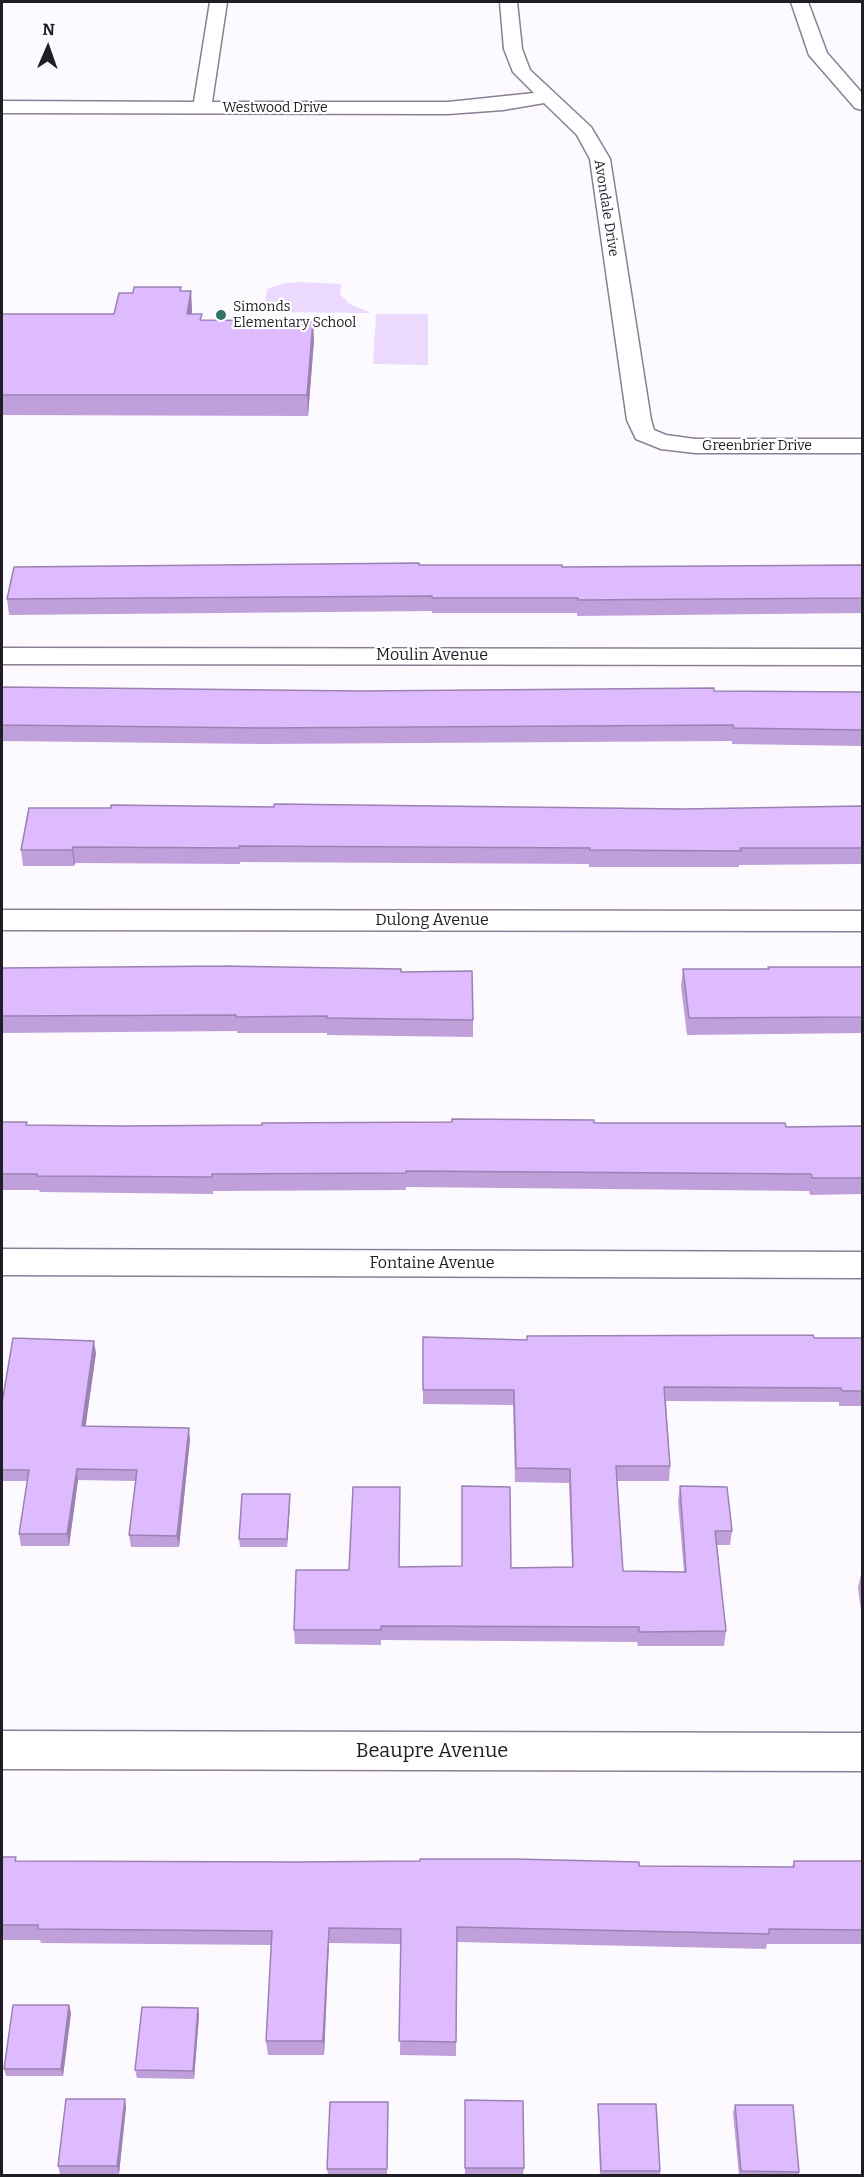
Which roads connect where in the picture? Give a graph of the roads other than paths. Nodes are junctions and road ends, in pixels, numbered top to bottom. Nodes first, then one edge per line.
1 (218, 2) edge
2 (509, 2) edge
3 (799, 2) edge
4 (548, 97) junction
5 (862, 104) edge
6 (2, 107) edge
7 (202, 108) junction
8 (652, 439) joint
9 (862, 446) edge
10 (2, 656) edge
11 (862, 657) edge
12 (2, 920) edge
13 (862, 921) edge
14 (2, 1262) edge
15 (862, 1265) edge
16 (2, 1750) edge
17 (862, 1752) edge

1 - 7 street
2 - 4 street, Avondale Drive
3 - 5 street
4 - 7 street, Westwood Drive
4 - 8 street, Avondale Drive
6 - 7 street, Westwood Drive
8 - 9 street, Greenbrier Drive
10 - 11 street, Moulin Avenue
12 - 13 street, Dulong Avenue
14 - 15 street, Fontaine Avenue
16 - 17 street, Beaupre Avenue

